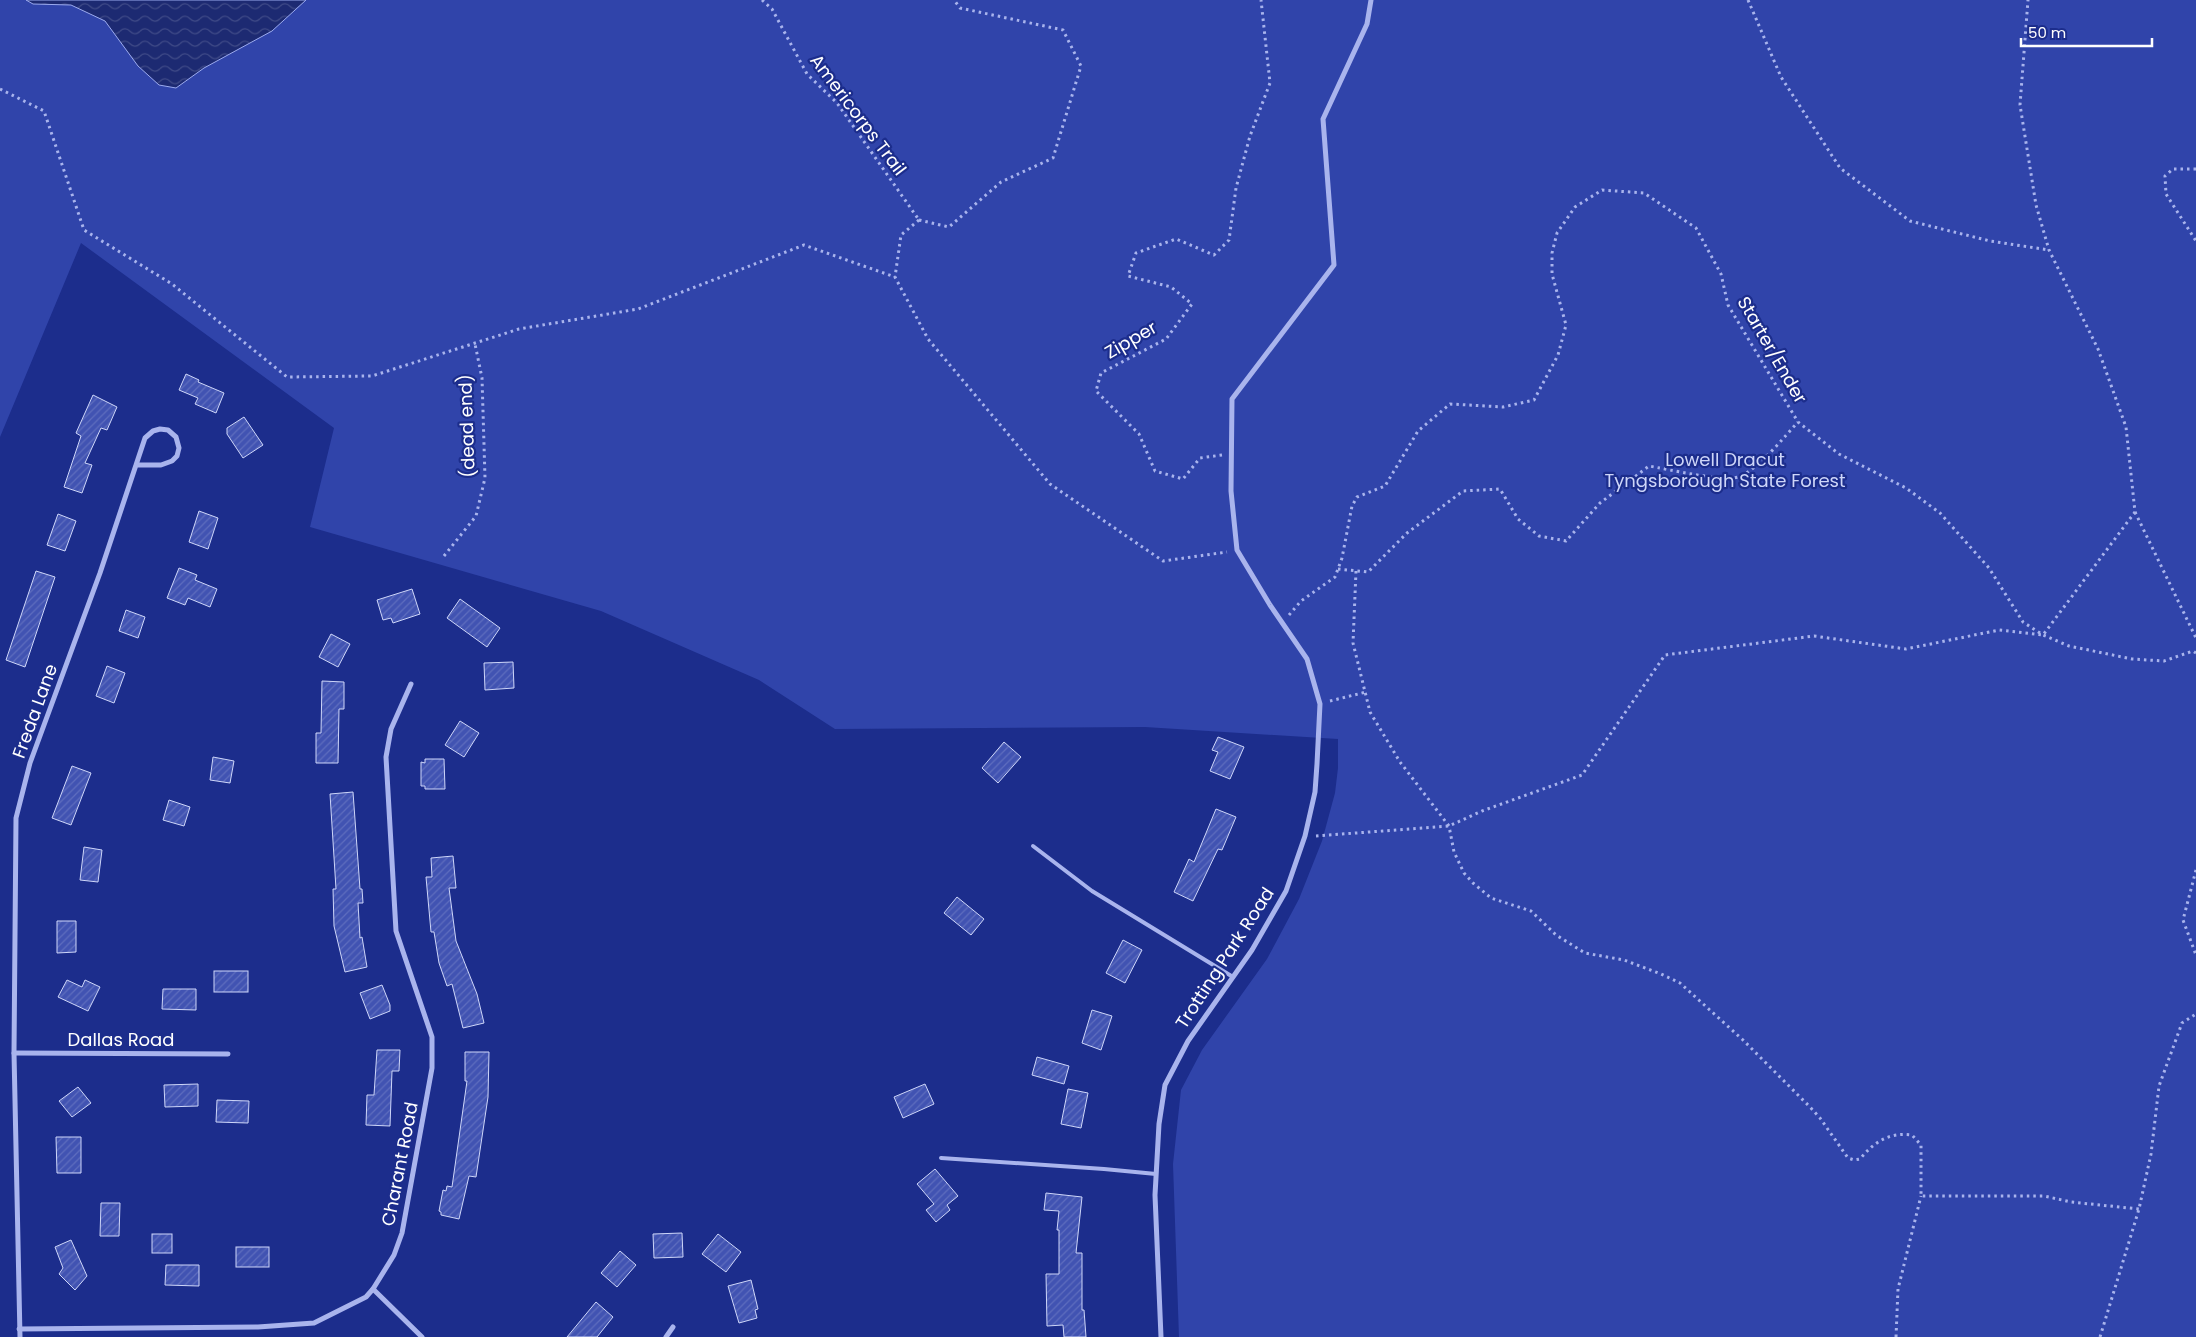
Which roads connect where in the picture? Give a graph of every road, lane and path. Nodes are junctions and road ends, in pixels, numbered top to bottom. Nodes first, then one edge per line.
1 (762, 0) edge
2 (954, 0) edge
3 (1261, 0) edge
4 (1371, 0) edge
5 (1748, 0) edge
6 (2028, 0) edge
7 (0, 89) edge
8 (2196, 168) edge
9 (919, 220) junction
10 (2196, 241) edge
11 (2049, 250) junction
12 (895, 277) junction
13 (475, 344) junction
14 (1798, 422) junction
15 (1232, 454) junction
16 (136, 465) junction
17 (2135, 512) junction
18 (1237, 550) junction
19 (444, 556) dead end
20 (1338, 569) junction
21 (1356, 571) junction
22 (1282, 623) junction
23 (2042, 635) junction
24 (2196, 638) edge
25 (2196, 653) edge
26 (411, 684) dead end
27 (1366, 692) junction
28 (1320, 704) junction
29 (1449, 826) junction
30 (1305, 836) junction
31 (1033, 846) dead end
32 (2196, 870) edge
33 (2196, 955) edge
34 (1233, 976) junction
35 (2196, 1014) edge
36 (14, 1053) junction
37 (228, 1054) dead end
38 (941, 1158) dead end
39 (1156, 1174) junction
40 (1921, 1196) junction
41 (2139, 1209) junction
42 (373, 1289) junction
43 (673, 1327) dead end
44 (19, 1329) junction
45 (20, 1337) edge
46 (422, 1337) edge
47 (666, 1337) edge
48 (1160, 1337) edge
49 (1896, 1337) edge
50 (2100, 1337) edge

1 - 9 path, Americorps Trail
2 - 9 path
3 - 15 path, Zipper
4 - 15 street, Trotting Park Road
5 - 11 path
6 - 11 path
7 - 13 path
8 - 10 path
9 - 12 path
11 - 17 path
12 - 13 path
12 - 18 path
13 - 19 path, (dead end)
14 - 20 path, Starter/Ender
14 - 21 path
14 - 23 path, Starter/Ender
15 - 18 street, Trotting Park Road
16 - 16 street, Freda Lane
16 - 36 street, Freda Lane
17 - 23 path
17 - 24 path
18 - 22 street, Trotting Park Road
20 - 21 path
20 - 22 path, Starter/Ender
21 - 27 path
22 - 28 street, Trotting Park Road
23 - 25 path, Starter/Ender
23 - 29 path
26 - 42 street, Charant Road
27 - 28 path
27 - 29 path
28 - 30 street, Trotting Park Road
29 - 30 path
29 - 40 path
30 - 34 street, Trotting Park Road
31 - 34 lane
32 - 33 path
34 - 39 street, Trotting Park Road
35 - 41 path
36 - 37 street, Dallas Road
36 - 44 street, Freda Lane
38 - 39 lane
39 - 48 street, Trotting Park Road
40 - 41 path
40 - 49 path
41 - 50 path
42 - 44 street, Charant Road
42 - 46 street
43 - 47 street
44 - 45 street, Freda Lane

